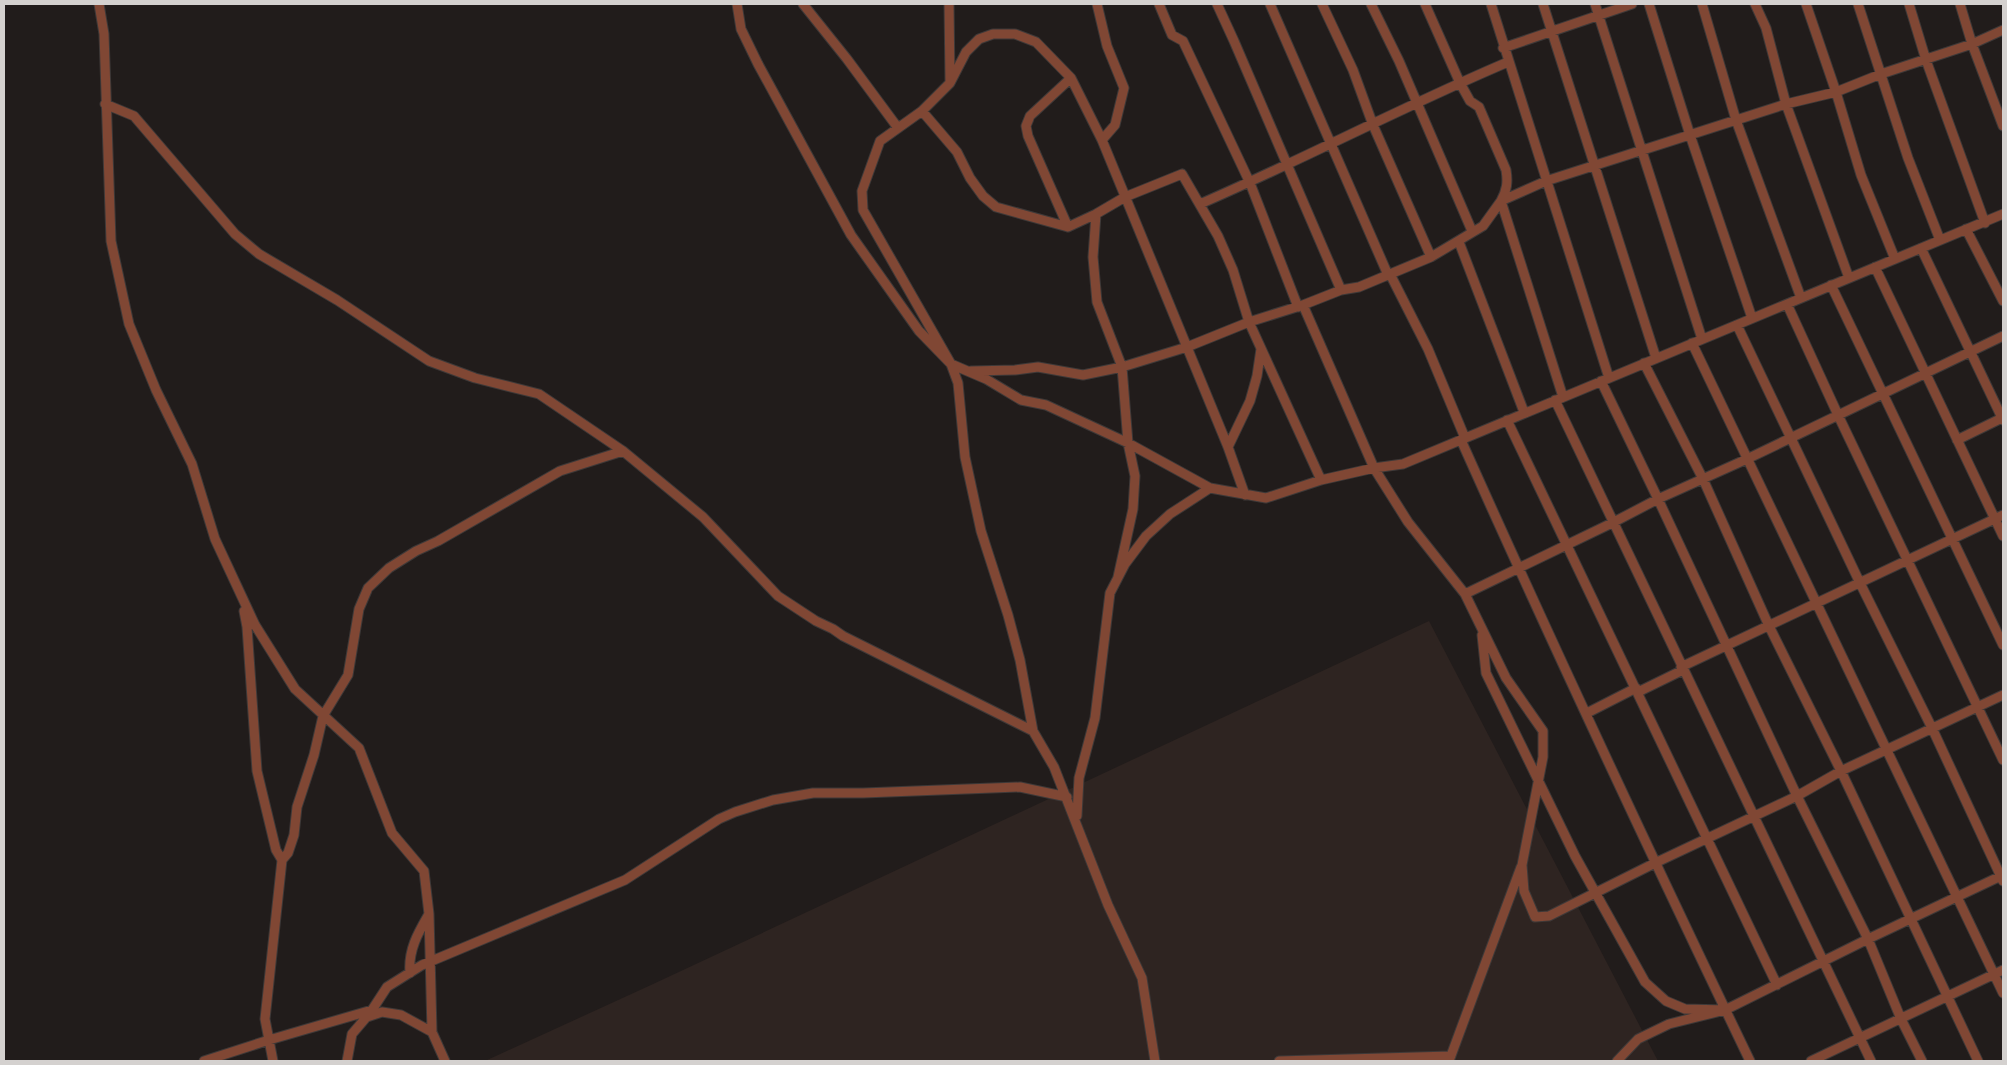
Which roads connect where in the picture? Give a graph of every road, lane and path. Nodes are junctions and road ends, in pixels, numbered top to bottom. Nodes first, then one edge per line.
1 (99, 4) edge
2 (737, 4) edge
3 (803, 4) edge
4 (949, 4) edge
5 (1098, 4) edge
6 (1158, 4) edge
7 (1217, 4) edge
8 (1270, 4) edge
9 (1322, 4) edge
10 (1372, 4) edge
11 (1424, 4) edge
12 (1491, 4) edge
13 (1543, 4) edge
14 (1595, 4) edge
15 (1632, 4) edge
16 (1649, 4) edge
17 (1702, 4) edge
18 (1755, 4) edge
19 (1806, 4) edge
20 (1858, 4) edge
21 (1910, 4) edge
22 (1960, 4) edge
23 (1599, 14) junction
24 (2003, 30) edge
25 (1552, 31) junction
26 (1972, 44) junction
27 (1503, 48) junction
28 (1926, 60) junction
29 (1508, 62) junction
30 (1881, 74) junction
31 (1071, 78) junction
32 (950, 83) junction
33 (1460, 83) junction
34 (1836, 92) junction
35 (1416, 103) junction
36 (105, 104) junction
37 (1786, 104) junction
38 (922, 110) junction
39 (1736, 120) junction
40 (1373, 125) junction
41 (2003, 126) edge
42 (898, 128) junction
43 (1690, 135) junction
44 (1102, 140) junction
45 (1332, 145) junction
46 (1641, 150) junction
47 (1288, 165) junction
48 (1595, 166) junction
49 (1546, 181) junction
50 (1250, 182) junction
51 (1125, 197) junction
52 (1501, 201) junction
53 (1200, 204) junction
54 (1096, 214) junction
55 (2003, 214) edge
56 (1984, 223) junction
57 (1068, 228) junction
58 (1966, 230) junction
59 (1472, 231) junction
60 (1940, 240) junction
61 (1459, 242) junction
62 (1921, 248) junction
63 (1431, 257) junction
64 (1895, 259) junction
65 (1875, 267) junction
66 (1389, 274) junction
67 (1849, 278) junction
68 (1831, 285) junction
69 (1341, 290) junction
70 (1801, 298) junction
71 (2003, 301) edge
72 (1787, 304) junction
73 (1301, 306) junction
74 (1752, 318) junction
75 (1249, 322) junction
76 (1737, 325) junction
77 (2003, 336) edge
78 (1702, 339) junction
79 (1692, 343) junction
80 (1187, 348) junction
81 (1261, 349) junction
82 (1971, 352) junction
83 (1656, 358) junction
84 (1644, 363) junction
85 (951, 364) junction
86 (1122, 367) junction
87 (968, 371) junction
88 (1925, 374) junction
89 (1605, 379) junction
90 (1883, 394) junction
91 (1559, 399) junction
92 (1524, 412) junction
93 (1838, 416) junction
94 (2003, 419) edge
95 (1507, 420) junction
96 (1463, 438) junction
97 (1790, 438) junction
98 (1957, 440) junction
99 (1128, 443) junction
100 (1228, 448) junction
101 (623, 451) junction
102 (1747, 459) junction
103 (1374, 468) junction
104 (1703, 479) junction
105 (1321, 480) junction
106 (1210, 488) junction
107 (1245, 495) junction
108 (1658, 499) junction
109 (1999, 517) edge
110 (1612, 523) junction
111 (2003, 536) edge
112 (1952, 539) junction
113 (1566, 545) junction
114 (1907, 560) junction
115 (1518, 568) junction
116 (1118, 578) junction
117 (1860, 583) junction
118 (1465, 594) junction
119 (242, 601) junction
120 (1816, 604) junction
121 (1480, 625) junction
122 (1769, 626) junction
123 (2003, 645) edge
124 (1727, 646) junction
125 (1682, 669) junction
126 (1637, 690) junction
127 (2003, 695) edge
128 (1978, 707) junction
129 (1586, 713) junction
130 (323, 716) junction
131 (1932, 728) junction
132 (1033, 731) junction
133 (1886, 750) junction
134 (2003, 760) edge
135 (1842, 771) junction
136 (1538, 782) junction
137 (1798, 796) junction
138 (1067, 797) junction
139 (1753, 816) junction
140 (1077, 822) junction
141 (1706, 838) junction
142 (282, 860) junction
143 (1655, 863) junction
144 (1522, 864) junction
145 (2002, 878) edge
146 (1594, 893) junction
147 (1957, 898) junction
148 (429, 914) junction
149 (1910, 920) junction
150 (1868, 939) junction
151 (430, 962) junction
152 (1823, 962) junction
153 (2003, 970) edge
154 (410, 973) junction
155 (1994, 974) junction
156 (1777, 985) junction
157 (2003, 993) edge
158 (1947, 997) junction
159 (1725, 1010) junction
160 (370, 1013) junction
161 (1901, 1018) junction
162 (432, 1032) junction
163 (1860, 1038) junction
164 (269, 1040) junction
165 (1450, 1058) edge
166 (204, 1061) edge
167 (273, 1061) edge
168 (347, 1061) edge
169 (445, 1061) edge
170 (1155, 1061) edge
171 (1279, 1061) edge
172 (1617, 1061) edge
173 (1750, 1061) edge
174 (1813, 1061) edge
175 (1871, 1061) edge
176 (1922, 1061) edge
177 (1978, 1061) edge

1 - 36 street
2 - 85 street
3 - 42 street
4 - 32 street
5 - 44 street
6 - 50 street
7 - 47 street
8 - 45 street
9 - 40 street
10 - 35 street
11 - 33 street
12 - 27 street
13 - 25 street
14 - 23 street
15 - 23 street
16 - 43 street
17 - 39 street
18 - 37 street
19 - 34 street
20 - 30 street
21 - 28 street
22 - 26 street
23 - 25 street
23 - 46 street
24 - 26 street
25 - 27 street
25 - 48 street
26 - 28 street
26 - 41 street
27 - 29 street
28 - 30 street
28 - 56 street
29 - 33 street
29 - 49 street
30 - 34 street
30 - 60 street
31 - 32 street
31 - 44 street
31 - 57 street
32 - 38 street
33 - 35 street
33 - 52 street
34 - 37 street
34 - 64 street
35 - 40 street
35 - 59 street
36 - 101 street
36 - 119 street
37 - 39 street
37 - 67 street
38 - 42 street
38 - 57 street
39 - 43 street
39 - 70 street
40 - 45 street
40 - 63 street
42 - 85 street
43 - 46 street
43 - 74 street
44 - 51 street
45 - 47 street
45 - 66 street
46 - 48 street
46 - 78 street
47 - 50 street
47 - 69 street
48 - 49 street
48 - 83 street
49 - 52 street
49 - 89 street
50 - 53 street
50 - 73 street
51 - 53 street
51 - 54 street
51 - 80 street
52 - 59 street
52 - 91 street
53 - 75 street
54 - 57 street
54 - 86 street
55 - 56 street
56 - 58 street
58 - 60 street
58 - 71 street
59 - 61 street
60 - 62 street
61 - 63 street
61 - 92 street
62 - 64 street
62 - 82 street
63 - 66 street
64 - 65 street
65 - 67 street
65 - 88 street
66 - 69 street
66 - 96 street
67 - 68 street
68 - 70 street
68 - 90 street
69 - 73 street
70 - 72 street
72 - 74 street
72 - 93 street
73 - 75 street
73 - 103 street
74 - 76 street
75 - 80 street
75 - 81 street
76 - 78 street
76 - 97 street
77 - 82 street
78 - 79 street
79 - 83 street
79 - 102 street
80 - 86 street
80 - 100 street
81 - 100 street
81 - 105 street
82 - 88 street
82 - 94 street
83 - 84 street
84 - 89 street
84 - 104 street
85 - 87 street
85 - 132 street
86 - 87 street
86 - 99 street
87 - 99 street
88 - 90 street
88 - 98 street
89 - 91 street
89 - 108 street
90 - 93 street
90 - 112 street
91 - 92 street
91 - 110 street
92 - 95 street
93 - 97 street
93 - 114 street
94 - 98 street
95 - 96 street
95 - 113 street
96 - 103 street
96 - 115 street
97 - 102 street
97 - 117 street
98 - 109 street
99 - 106 street
99 - 116 street
100 - 107 street
101 - 130 street
101 - 132 street
102 - 104 street
102 - 120 street
103 - 105 street
103 - 118 street
104 - 108 street
104 - 122 street
105 - 107 street
106 - 107 street
106 - 116 street
108 - 110 street
108 - 124 street
109 - 111 street
109 - 112 street
110 - 113 street
110 - 125 street
112 - 114 street
112 - 123 street
113 - 115 street
113 - 126 street
114 - 117 street
114 - 128 street
115 - 118 street
115 - 129 street
116 - 140 street
117 - 120 street
117 - 131 street
118 - 121 street
119 - 130 street
119 - 142 street
120 - 122 street
120 - 133 street
121 - 136 street
121 - 136 street
122 - 124 street
122 - 135 street
124 - 125 street
124 - 137 street
125 - 126 street
125 - 139 street
126 - 129 street
126 - 141 street
127 - 128 street
128 - 131 street
128 - 134 street
129 - 143 street
130 - 142 street
130 - 148 street
131 - 133 street
131 - 145 street
132 - 138 street
133 - 135 street
133 - 147 street
135 - 137 street
135 - 149 street
136 - 144 street
136 - 146 street
137 - 139 street
137 - 150 street
138 - 140 street
138 - 151 street
139 - 141 street
139 - 152 street
140 - 170 street
141 - 143 street
141 - 156 street
142 - 164 street
143 - 146 street
143 - 159 street
144 - 146 street
144 - 165 street
145 - 147 street
146 - 159 street
147 - 149 street
147 - 155 street
148 - 151 street
148 - 154 street
149 - 150 street
149 - 158 street
150 - 152 street
150 - 161 street
151 - 154 street
151 - 162 street
152 - 156 street
152 - 163 street
153 - 155 street
154 - 160 street
155 - 157 street
155 - 158 street
156 - 159 street
158 - 161 street
158 - 177 street
159 - 172 street
159 - 173 street
160 - 162 street
160 - 164 street
160 - 168 street
161 - 163 street
161 - 176 street
162 - 169 street
163 - 174 street
163 - 175 street
164 - 166 street
164 - 167 street
165 - 171 street

